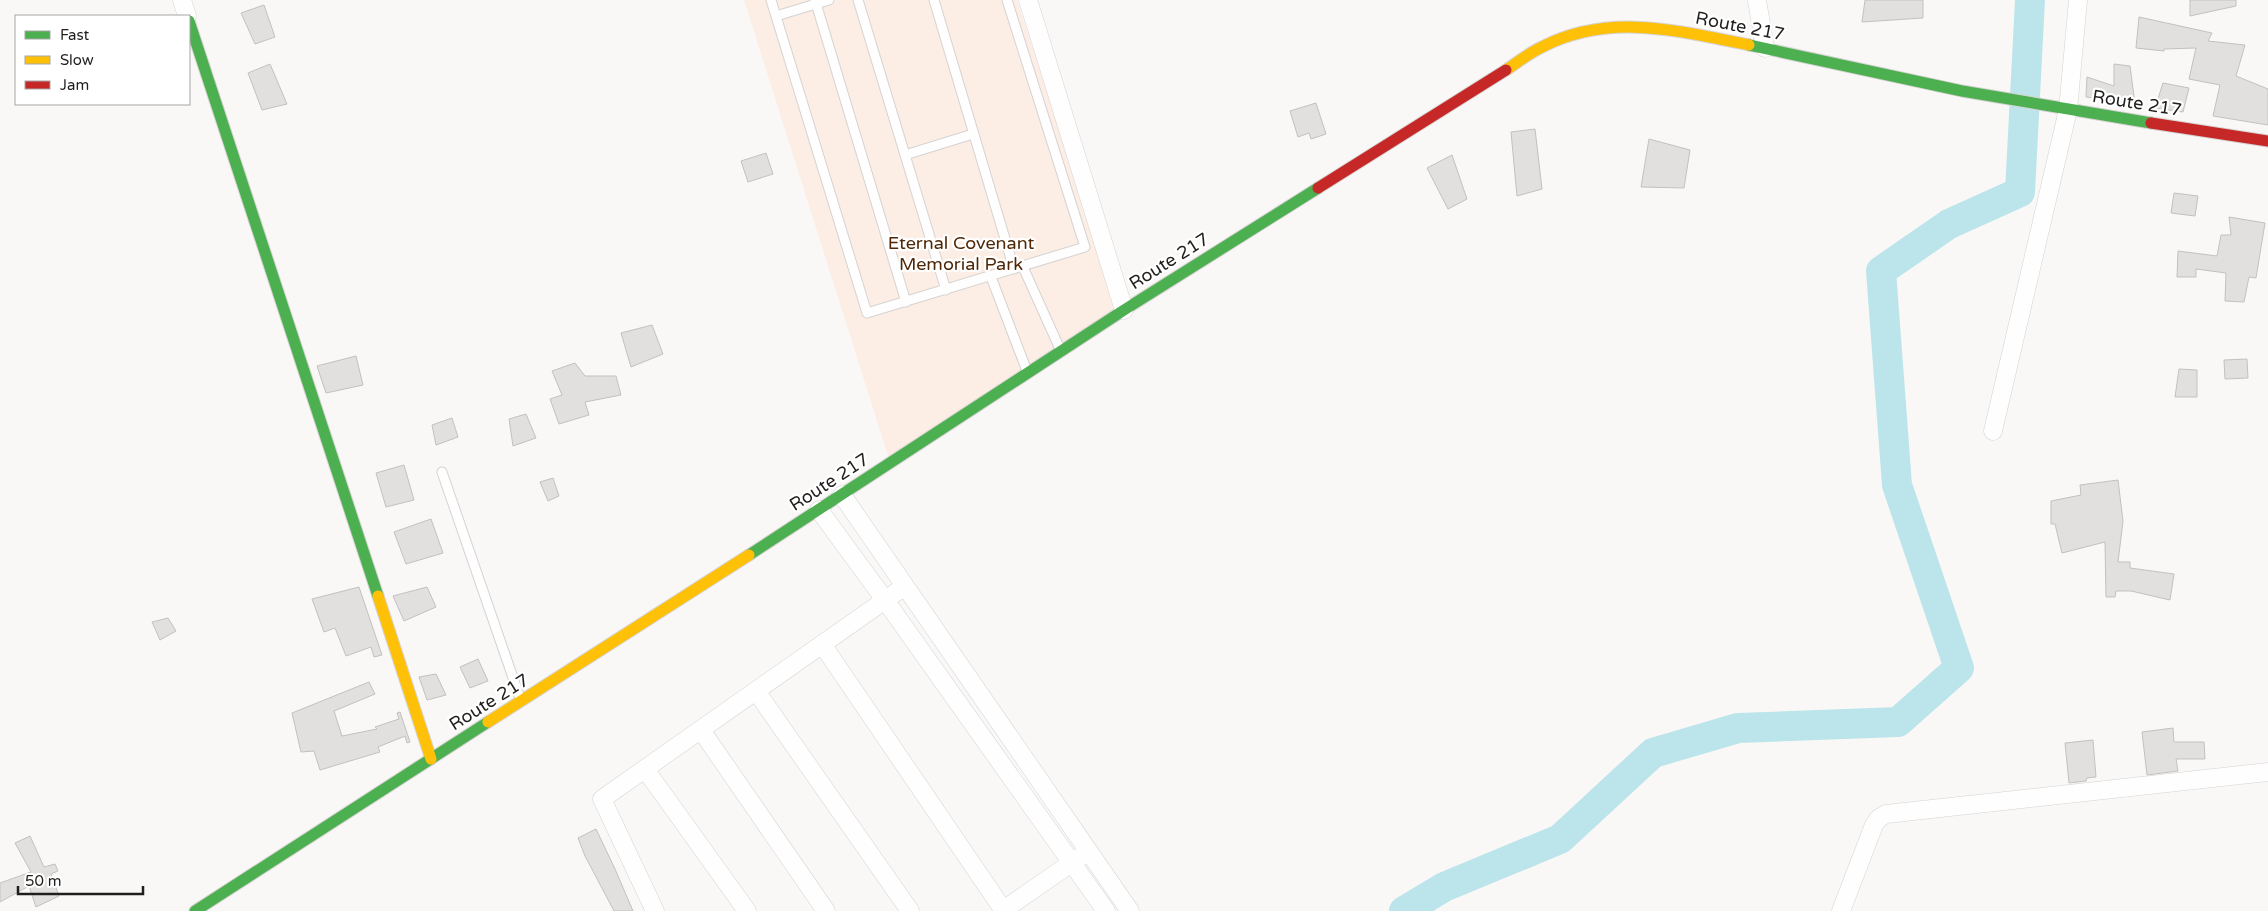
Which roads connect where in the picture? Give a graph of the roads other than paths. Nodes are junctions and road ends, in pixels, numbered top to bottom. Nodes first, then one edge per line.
1 (182, 0) edge
2 (771, 0) edge
3 (829, 0) edge
4 (858, 0) edge
5 (934, 0) edge
6 (1007, 0) edge
7 (1028, 0) edge
8 (1756, 0) edge
9 (2078, 0) edge
10 (816, 2) edge
11 (187, 15) edge
12 (776, 16) junction
13 (190, 25) edge
14 (1764, 48) junction
15 (2059, 109) junction
16 (973, 134) junction
17 (2268, 141) edge
18 (904, 155) junction
19 (1018, 268) junction
20 (990, 276) junction
21 (946, 290) junction
22 (906, 302) junction
23 (1124, 310) junction
24 (1061, 351) junction
25 (1028, 373) junction
26 (1992, 431) dead end
27 (442, 472) dead end
28 (842, 495) junction
29 (819, 510) junction
30 (905, 586) junction
31 (885, 600) junction
32 (822, 644) junction
33 (756, 691) junction
34 (521, 703) junction
35 (701, 730) junction
36 (432, 759) junction
37 (645, 770) junction
38 (2268, 772) edge
39 (1089, 850) junction
40 (1072, 862) junction
41 (644, 887) junction
42 (195, 911) edge
43 (655, 911) edge
44 (662, 911) edge
45 (748, 911) edge
46 (826, 911) edge
47 (910, 911) edge
48 (1003, 911) edge
49 (1106, 911) edge
50 (1130, 911) edge
51 (1841, 911) edge

1 - 11 street
2 - 12 lane
3 - 10 lane
4 - 18 lane
5 - 16 lane
6 - 19 lane
7 - 23 street
8 - 14 street
9 - 15 street
10 - 12 lane
10 - 22 lane
12 - 22 lane
13 - 36 main road
14 - 15 main road, Route 217
14 - 23 main road, Route 217
15 - 17 main road, Route 217
15 - 26 street
16 - 18 lane
16 - 19 lane
18 - 21 lane
19 - 20 lane
19 - 24 lane
20 - 21 lane
20 - 25 lane
21 - 22 lane
23 - 24 main road, Route 217
24 - 25 main road, Route 217
25 - 28 main road, Route 217
27 - 34 lane
28 - 29 main road, Route 217
28 - 30 street
29 - 31 street
29 - 34 main road, Route 217
30 - 31 street
30 - 39 street
31 - 32 street
31 - 40 street
32 - 33 street
32 - 48 street
33 - 35 street
33 - 47 street
34 - 36 main road, Route 217
35 - 37 street
35 - 46 street
36 - 42 main road, Route 217
37 - 41 street
37 - 45 street
38 - 51 street
39 - 40 street
39 - 50 street
40 - 48 street
40 - 49 street
41 - 43 street
41 - 44 street

